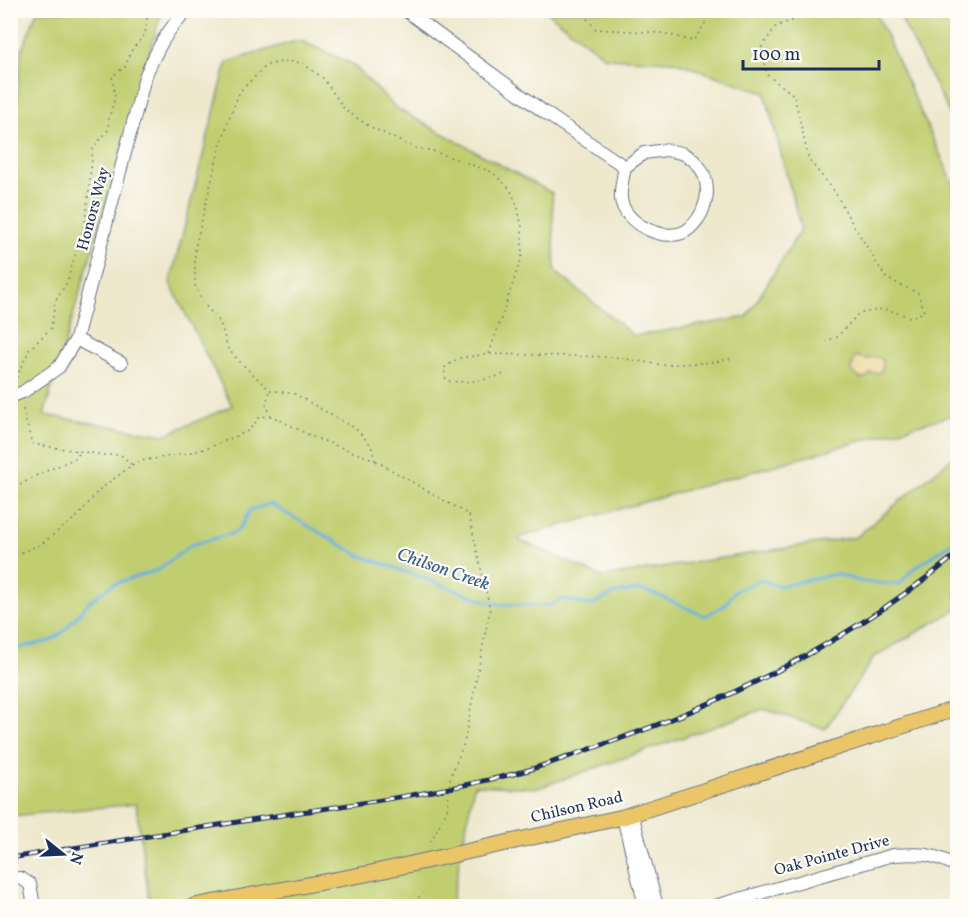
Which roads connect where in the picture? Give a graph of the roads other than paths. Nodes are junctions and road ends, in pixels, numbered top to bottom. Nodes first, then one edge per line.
1 (188, 10) edge
2 (405, 10) edge
3 (625, 167) junction
4 (76, 339) junction
5 (121, 363) dead end
6 (15, 398) edge
7 (957, 708) edge
8 (627, 816) junction
9 (957, 867) edge
10 (10, 879) edge
11 (241, 903) edge
12 (34, 906) edge
13 (194, 906) edge
14 (645, 906) edge
15 (657, 906) edge
16 (715, 906) edge

1 - 4 street, Honors Way
2 - 3 street
3 - 3 street
4 - 5 street
4 - 6 street, Honors Way
7 - 8 main road, Chilson Road
8 - 11 main road, Chilson Road
8 - 14 street
8 - 15 street
9 - 16 street, Oak Pointe Drive
10 - 12 street
11 - 13 main road, Chilson Road

